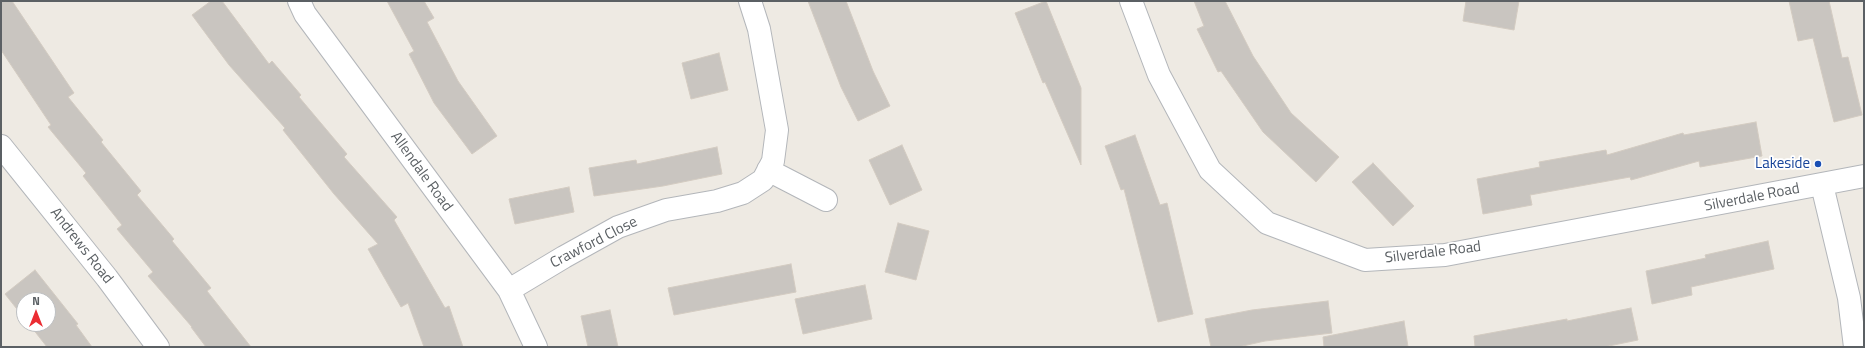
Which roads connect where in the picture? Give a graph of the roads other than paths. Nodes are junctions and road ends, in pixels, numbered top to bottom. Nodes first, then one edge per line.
1 (299, 1) edge
2 (750, 1) edge
3 (1131, 1) edge
4 (1, 146) edge
5 (768, 170) junction
6 (1864, 176) edge
7 (1822, 185) junction
8 (826, 200) dead end
9 (508, 290) junction
10 (158, 347) edge
11 (536, 347) edge
12 (1855, 347) edge

1 - 9 street, Allendale Road
2 - 5 street, Crawford Close
3 - 7 street, Silverdale Road
4 - 10 street, Andrews Road
5 - 8 street
5 - 9 street, Crawford Close
6 - 7 street, Silverdale Road
7 - 12 street
9 - 11 street, Allendale Road

